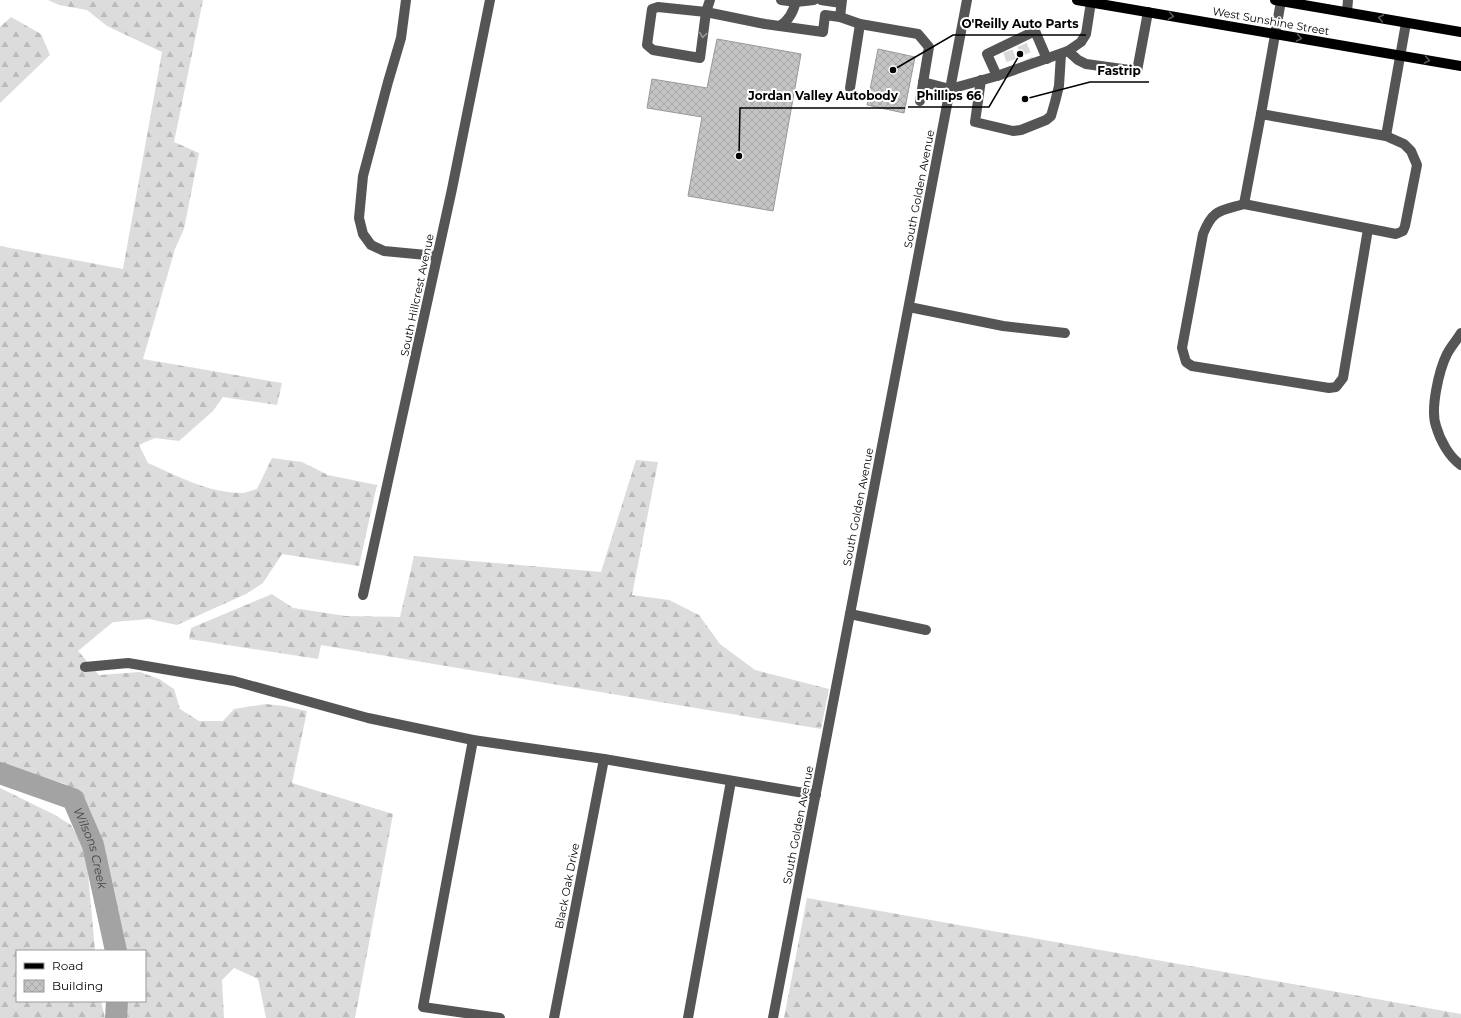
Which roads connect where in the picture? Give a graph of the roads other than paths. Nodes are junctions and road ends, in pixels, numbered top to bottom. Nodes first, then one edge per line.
1 (406, 0) edge
2 (490, 0) edge
3 (710, 0) edge
4 (781, 0) edge
5 (814, 0) edge
6 (821, 0) edge
7 (967, 0) edge
8 (1077, 0) edge
9 (1348, 0) edge
10 (796, 1) edge
11 (1283, 1) edge
12 (842, 2) edge
13 (1091, 2) junction
14 (1118, 3) edge
15 (706, 12) junction
16 (1148, 12) junction
17 (1347, 12) junction
18 (840, 17) junction
19 (1406, 23) junction
20 (860, 24) junction
21 (780, 26) junction
22 (1461, 32) edge
23 (1276, 34) junction
24 (1065, 53) junction
25 (1400, 56) junction
26 (1047, 59) junction
27 (1461, 66) edge
28 (997, 76) junction
29 (981, 80) junction
30 (923, 82) junction
31 (850, 88) dead end
32 (950, 89) junction
33 (920, 101) dead end
34 (1261, 114) junction
35 (1386, 136) junction
36 (1244, 204) junction
37 (1368, 229) junction
38 (437, 256) junction
39 (909, 307) junction
40 (1065, 333) dead end
41 (1461, 333) edge
42 (1461, 465) edge
43 (363, 595) dead end
44 (850, 614) junction
45 (926, 630) dead end
46 (85, 667) dead end
47 (473, 740) junction
48 (604, 759) junction
49 (731, 781) junction
50 (816, 795) junction
51 (500, 1018) edge
52 (554, 1018) edge
53 (688, 1018) edge
54 (774, 1018) edge

1 - 38 street
2 - 38 street, South Hillcrest Avenue
3 - 15 street
4 - 10 street
5 - 10 street
6 - 12 street
7 - 32 street, South Golden Avenue
8 - 13 main road, West Sunshine Street
9 - 17 street
10 - 21 street
11 - 17 main road, West Sunshine Street
11 - 23 street
12 - 18 street
13 - 14 main road, West Sunshine Street
13 - 24 street
14 - 16 main road, West Sunshine Street
15 -> 15 street
15 - 21 street
16 -> 23 main road, West Sunshine Street
16 - 24 street
19 -> 17 main road, West Sunshine Street
18 - 20 street
18 - 21 street
19 - 22 main road, West Sunshine Street
19 - 25 street
20 - 30 street
20 - 31 street
23 -> 25 main road, West Sunshine Street
23 - 34 street
24 - 26 street
24 - 29 street
25 -> 27 main road, West Sunshine Street
25 - 35 street
26 - 28 street
26 - 28 street
28 - 29 street
29 - 32 street
30 - 32 street
30 - 33 street
32 - 39 street, South Golden Avenue
34 - 35 street
34 - 36 street
35 - 37 street
36 - 37 street
36 - 37 street
38 - 43 street, South Hillcrest Avenue
39 - 40 street
39 - 44 street, South Golden Avenue
41 - 42 street
44 - 45 street
44 - 50 street, South Golden Avenue
46 - 47 street
47 - 48 street
47 - 51 street
48 - 49 street
48 - 52 street, Black Oak Drive
49 - 50 street
49 - 53 street
50 - 54 street, South Golden Avenue

